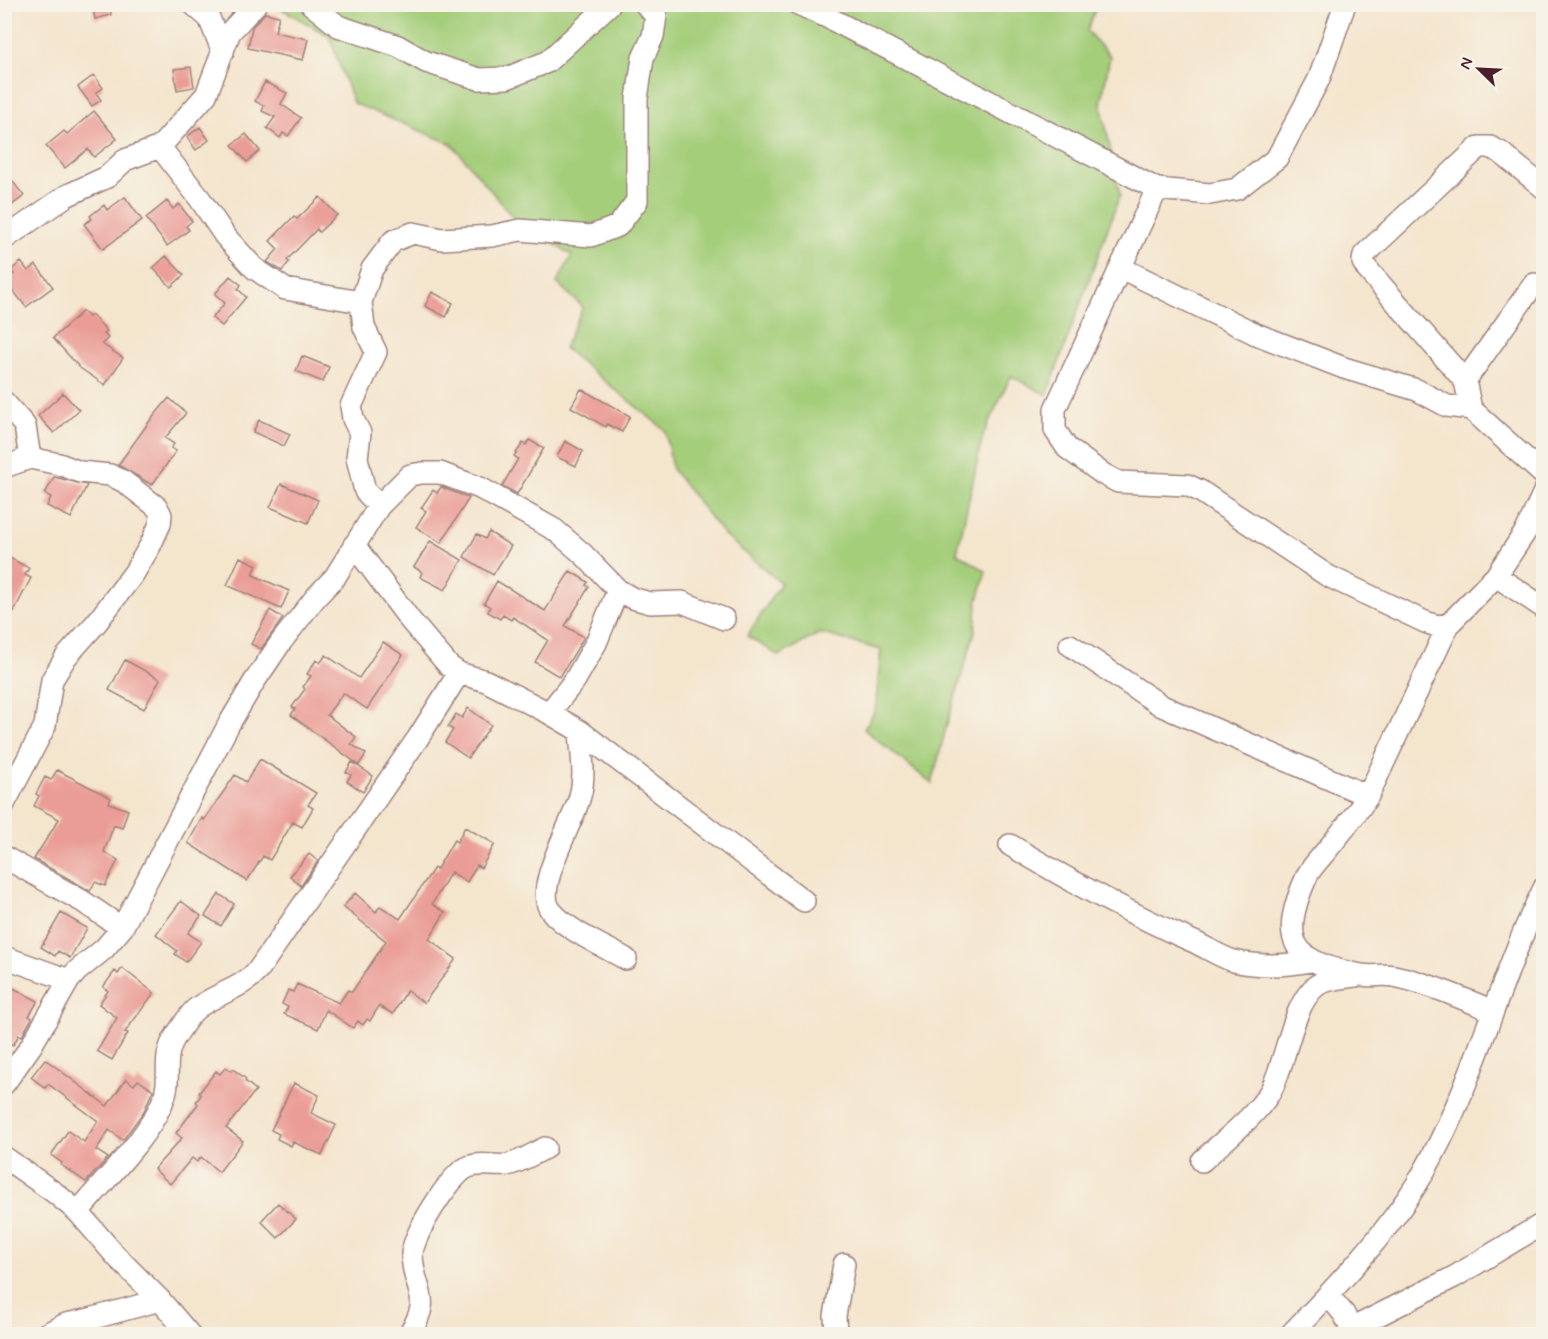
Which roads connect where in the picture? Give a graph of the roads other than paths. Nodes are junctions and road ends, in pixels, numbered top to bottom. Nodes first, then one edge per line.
1 (193, 4) edge
2 (256, 4) edge
3 (310, 4) edge
4 (610, 4) edge
5 (798, 4) edge
6 (1345, 4) edge
7 (653, 8) edge
8 (223, 52) junction
9 (160, 147) junction
10 (1544, 188) edge
11 (1157, 189) junction
12 (4, 239) edge
13 (1121, 268) junction
14 (1534, 284) dead end
15 (361, 302) junction
16 (1465, 381) junction
17 (4, 402) edge
18 (1471, 409) junction
19 (30, 458) junction
20 (4, 467) edge
21 (1544, 476) edge
22 (1544, 492) edge
23 (379, 506) junction
24 (354, 545) junction
25 (1496, 576) junction
26 (618, 590) junction
27 (1544, 608) edge
28 (724, 619) dead end
29 (1449, 624) junction
30 (1070, 645) dead end
31 (459, 673) junction
32 (549, 713) junction
33 (580, 731) junction
34 (1368, 796) junction
35 (4, 804) edge
36 (1010, 845) dead end
37 (4, 857) edge
38 (1544, 888) edge
39 (804, 902) dead end
40 (122, 928) junction
41 (4, 957) edge
42 (626, 959) dead end
43 (1311, 961) junction
44 (1363, 975) junction
45 (69, 980) junction
46 (1493, 1011) junction
47 (4, 1084) edge
48 (545, 1148) dead end
49 (4, 1157) edge
50 (1202, 1161) dead end
51 (78, 1212) junction
52 (1544, 1223) edge
53 (844, 1264) dead end
54 (1328, 1295) junction
55 (160, 1300) junction
56 (1349, 1333) edge
57 (46, 1335) edge
58 (189, 1335) edge
59 (409, 1335) edge
60 (836, 1335) edge
61 (1291, 1335) edge

1 - 8 street
2 - 8 street
3 - 4 street
5 - 11 street
6 - 11 street
7 - 15 street
8 - 9 street
9 - 12 street
9 - 15 street
10 - 16 street
11 - 13 street
13 - 18 street
13 - 29 street
14 - 16 street
15 - 23 street
16 - 18 street
17 - 19 street
18 - 21 street
19 - 20 street
19 - 35 street
22 - 25 street
23 - 24 street
23 - 26 street
24 - 31 street
24 - 40 street
25 - 27 street
25 - 29 street
26 - 28 street
26 - 32 street
29 - 34 street
30 - 34 street
31 - 32 street
31 - 51 street
32 - 33 street
33 - 39 street
33 - 42 street
34 - 43 street
36 - 43 street
37 - 40 street
38 - 46 street
40 - 45 street
41 - 45 street
43 - 44 street
44 - 46 street
44 - 50 street
45 - 47 street
46 - 54 street
48 - 59 street
49 - 51 street
51 - 55 street
52 - 56 street
53 - 60 street
54 - 56 street
54 - 61 street
55 - 57 street
55 - 58 street

